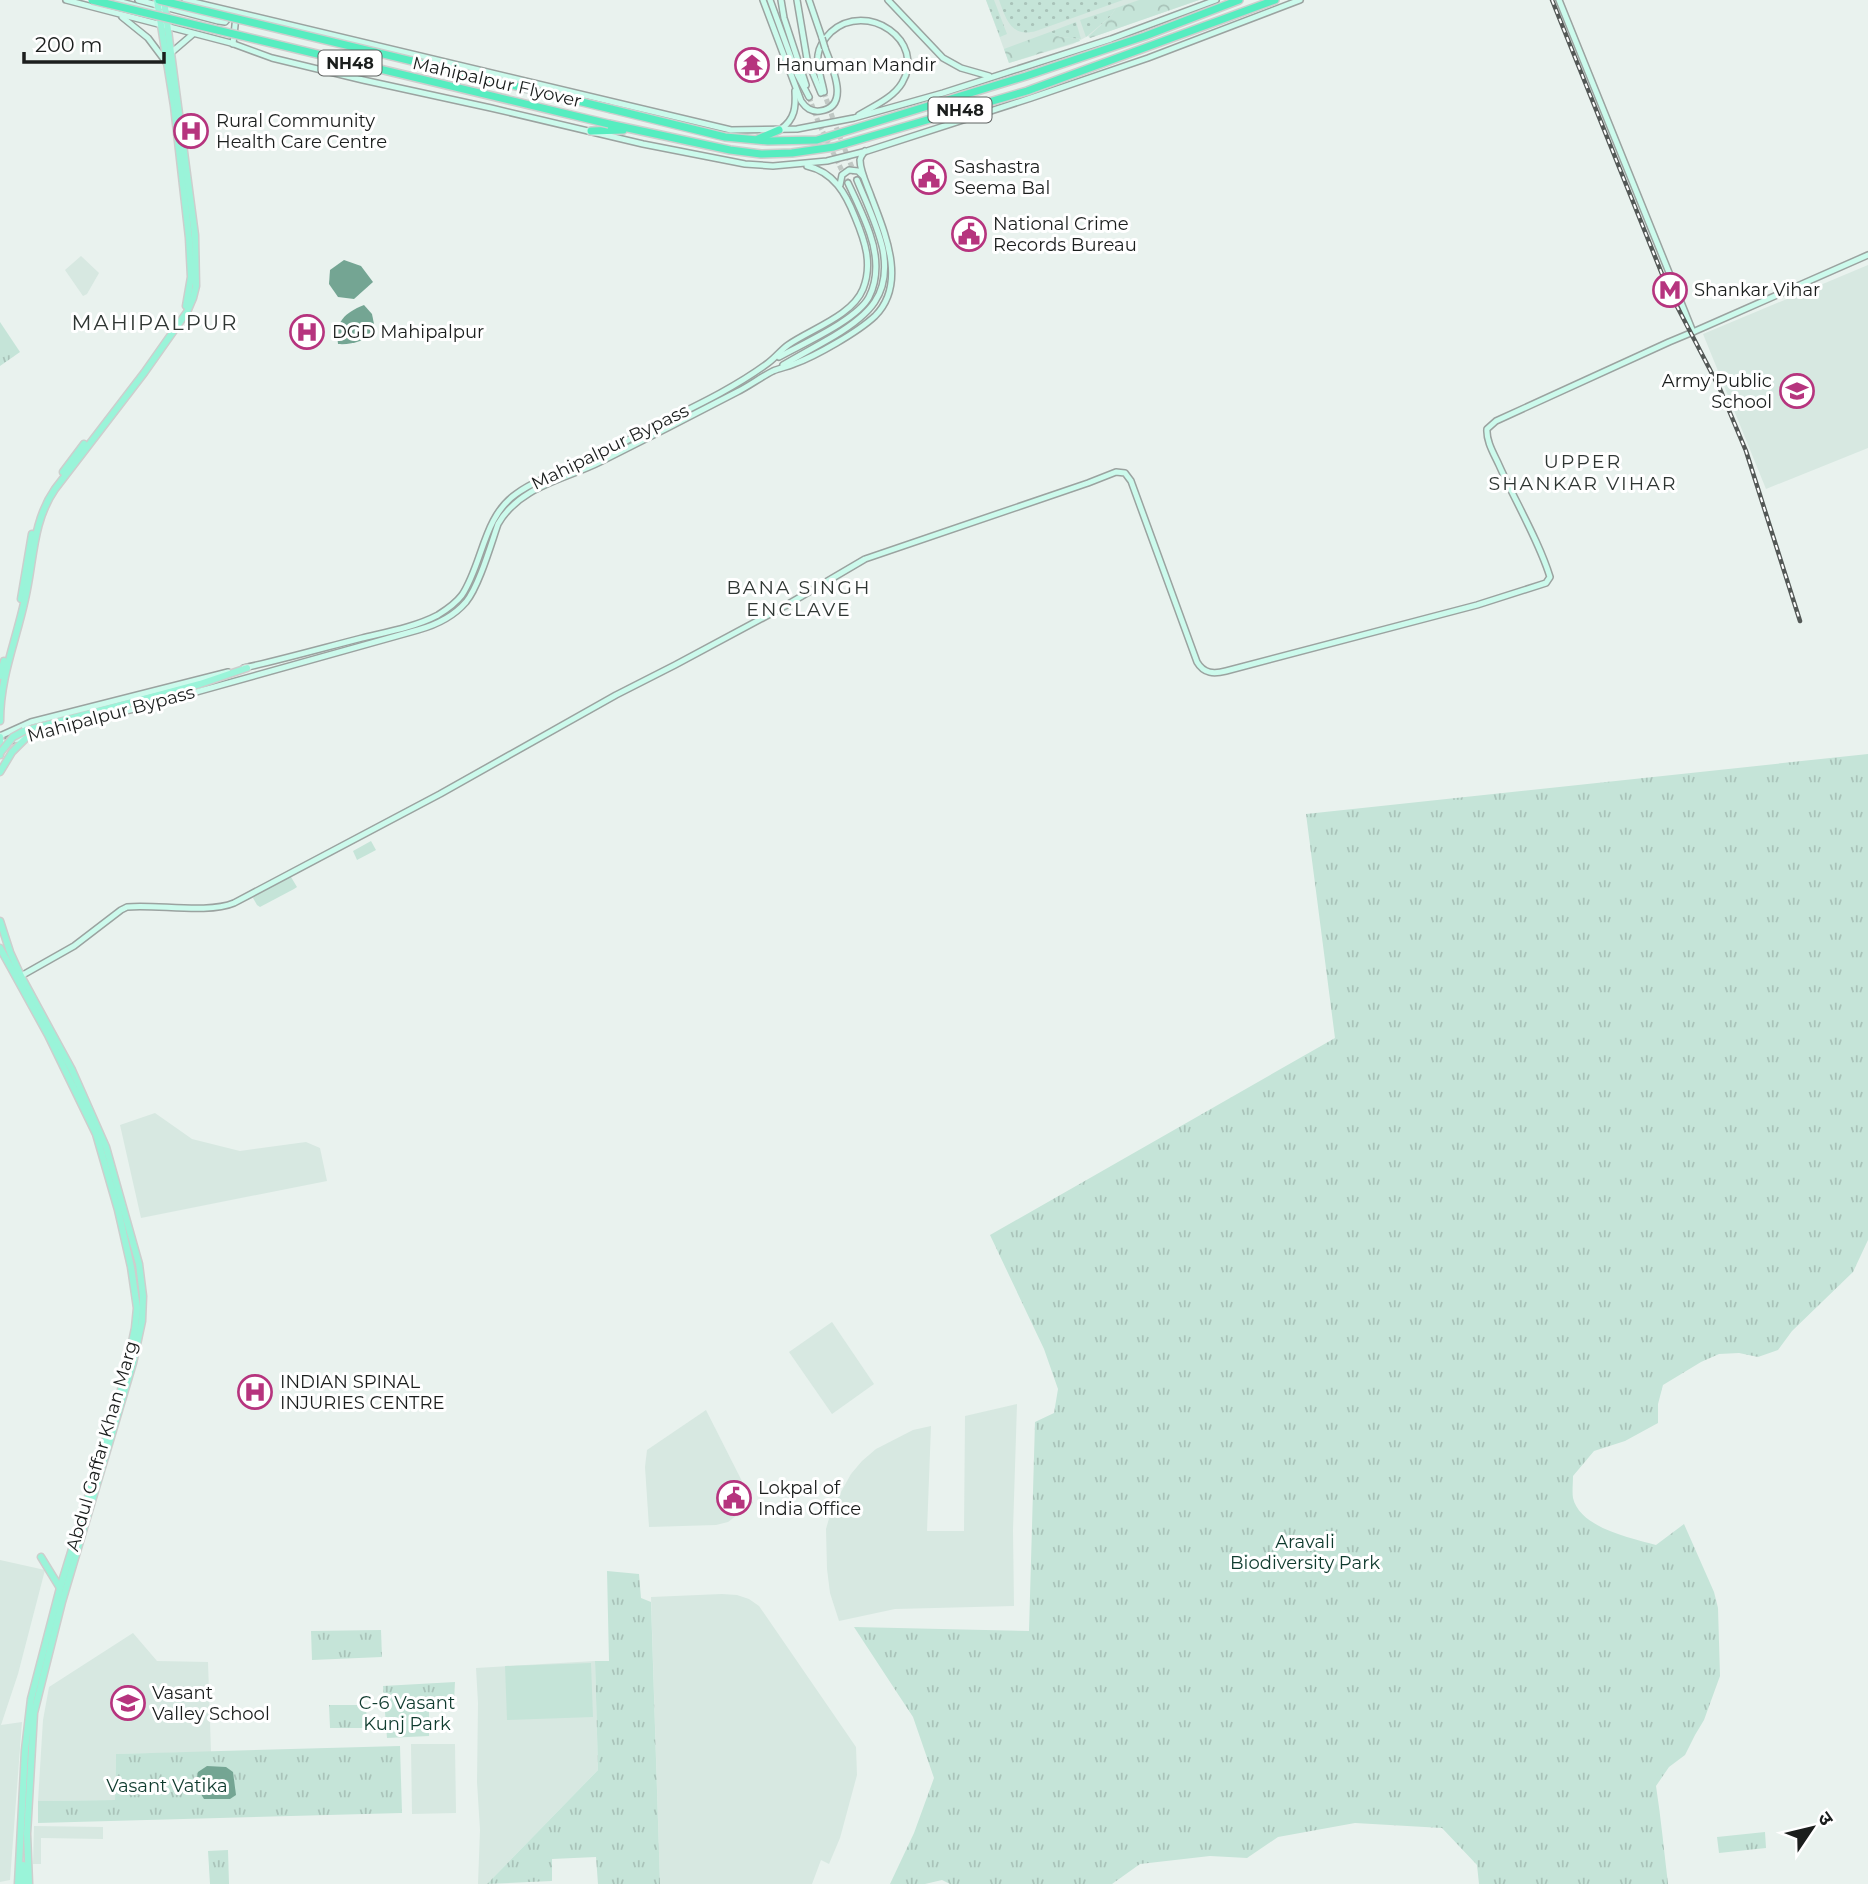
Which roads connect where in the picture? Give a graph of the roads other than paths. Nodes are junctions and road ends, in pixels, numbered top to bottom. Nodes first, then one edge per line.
1 (66, 0) edge
2 (92, 0) edge
3 (114, 0) edge
4 (138, 0) edge
5 (185, 0) edge
6 (217, 0) edge
7 (763, 0) edge
8 (770, 0) edge
9 (781, 0) edge
10 (797, 0) edge
11 (809, 0) edge
12 (890, 0) edge
13 (1216, 0) edge
14 (1239, 0) edge
15 (1275, 0) edge
16 (1300, 0) edge
17 (1559, 0) edge
18 (161, 6) edge
19 (219, 8) junction
20 (235, 12) junction
21 (113, 13) junction
22 (165, 25) junction
23 (193, 34) junction
24 (232, 44) junction
25 (172, 51) junction
26 (168, 65) junction
27 (791, 76) junction
28 (991, 76) junction
29 (853, 118) junction
30 (635, 130) junction
31 (779, 130) junction
32 (591, 131) junction
33 (754, 140) junction
34 (867, 150) junction
35 (801, 164) junction
36 (865, 179) junction
37 (857, 180) tunnel mouth
38 (848, 183) tunnel mouth
39 (842, 190) junction
40 (1868, 255) edge
41 (1693, 332) junction
42 (770, 362) junction
43 (774, 370) junction
44 (247, 668) junction
45 (0, 676) edge
46 (0, 721) edge
47 (25, 734) junction
48 (0, 736) edge
49 (0, 743) edge
50 (0, 754) edge
51 (0, 772) edge
52 (0, 921) edge
53 (0, 948) edge
54 (21, 976) junction
55 (41, 1557) dead end
56 (60, 1588) junction
57 (20, 1850) junction
58 (21, 1884) edge
59 (29, 1884) edge

1 - 21 street
2 - 30 highway, Mahipalpur Flyover / NH48, bridge
3 - 18 street
4 - 18 street
5 - 19 street
6 - 19 street
7 - 27 street
8 - 9 street
10 - 29 street
11 - 27 street, bridge
12 - 28 street
13 - 28 street
14 - 33 highway, NH48
15 - 30 highway, NH48
16 - 34 street
17 - 41 street
18 - 20 street
18 - 22 main road
18 - 24 street
18 - 33 highway, Mahipalpur Flyover / NH48, bridge
19 - 20 street
20 - 24 street
20 - 31 street
21 - 22 street
21 - 26 street
22 - 23 street
22 - 25 main road
22 - 26 main road
23 - 24 street
23 - 25 street
24 - 32 street
25 - 46 main road
26 - 45 main road
27 - 31 street
28 - 29 street
29 - 31 street
30 - 32 highway
31 - 33 highway
32 - 35 street
34 - 35 street
34 - 36 street
35 - 39 street, Mahipalpur Bypass
36 - 39 street
36 - 43 street, Mahipalpur Bypass
37 - 43 street
38 - 42 street
39 - 42 street, Mahipalpur Bypass
40 - 41 street
41 - 54 street
42 - 44 street, Mahipalpur Bypass
43 - 47 street, Mahipalpur Bypass
44 - 47 main road
44 - 48 street, Mahipalpur Bypass
47 - 49 street, Mahipalpur Bypass
47 - 50 main road, bridge
47 - 51 main road
48 - 49 main road
49 - 50 main road
52 - 54 main road, Abdul Gaffar Khan Marg
53 - 56 main road, Abdul Gaffar Khan Marg
54 - 59 main road, Abdul Gaffar Khan Marg
55 - 56 main road
56 - 57 main road, Abdul Gaffar Khan Marg
57 - 58 main road, Abdul Gaffar Khan Marg
57 - 58 main road

